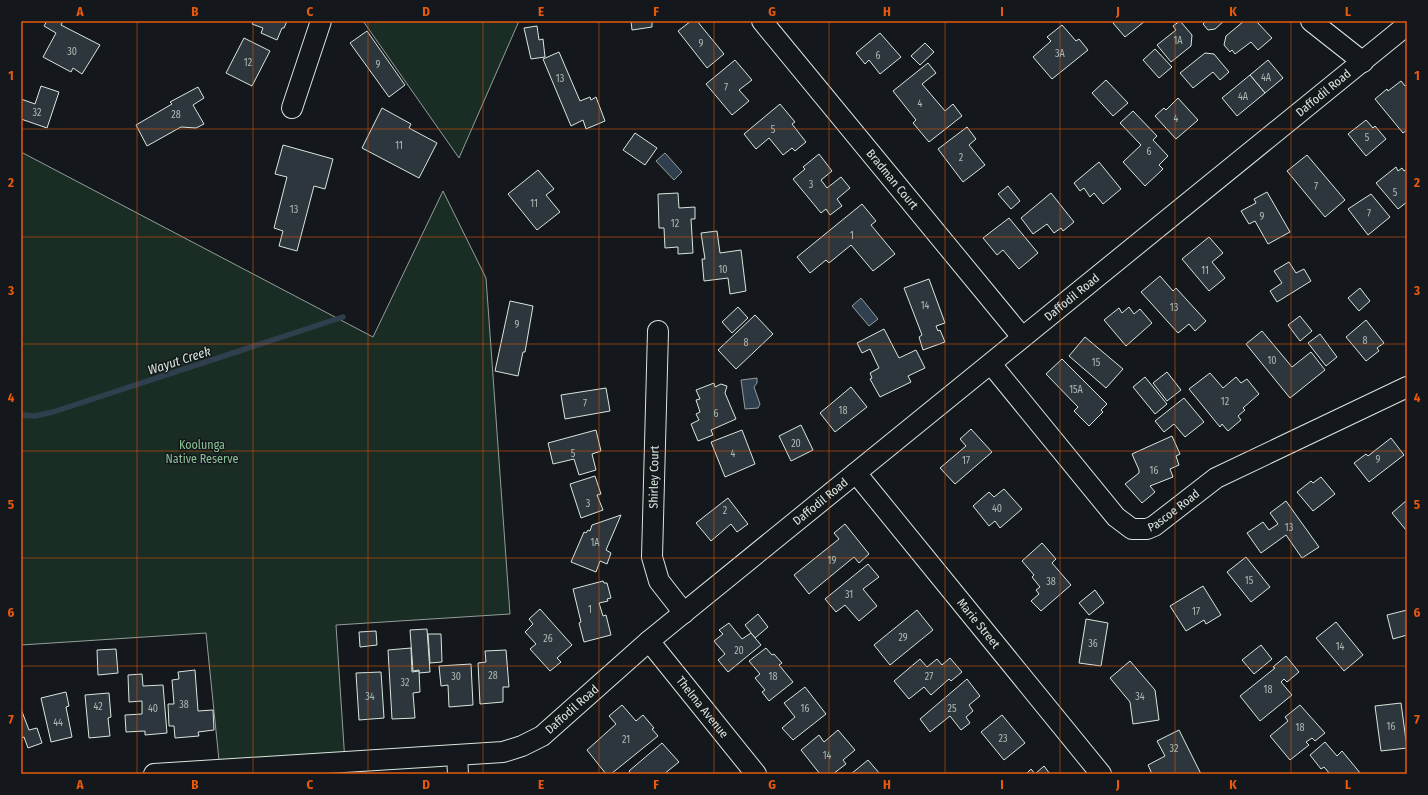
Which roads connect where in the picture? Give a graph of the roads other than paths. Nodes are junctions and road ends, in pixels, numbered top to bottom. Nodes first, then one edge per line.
1 (321, 21) edge
2 (762, 21) edge
3 (1311, 21) edge
4 (1407, 25) edge
5 (1363, 62) junction
6 (292, 108) dead end
7 (658, 331) dead end
8 (1022, 337) junction
9 (991, 364) junction
10 (1407, 387) edge
11 (856, 473) junction
12 (684, 613) junction
13 (649, 641) junction
14 (458, 765) edge
15 (161, 774) edge
16 (756, 774) edge
17 (1101, 774) edge

1 - 6 street
2 - 8 street, Bradman Court
3 - 5 street
4 - 5 street, Daffodil Road
5 - 8 street, Daffodil Road
7 - 12 street, Shirley Court
8 - 9 street, Daffodil Road
9 - 10 street, Pascoe Road
9 - 11 street, Daffodil Road
11 - 12 street, Daffodil Road
11 - 17 street, Marie Street
12 - 13 street, Daffodil Road
13 - 14 street, Daffodil Road
13 - 16 street, Thelma Avenue
14 - 15 street, Daffodil Road

